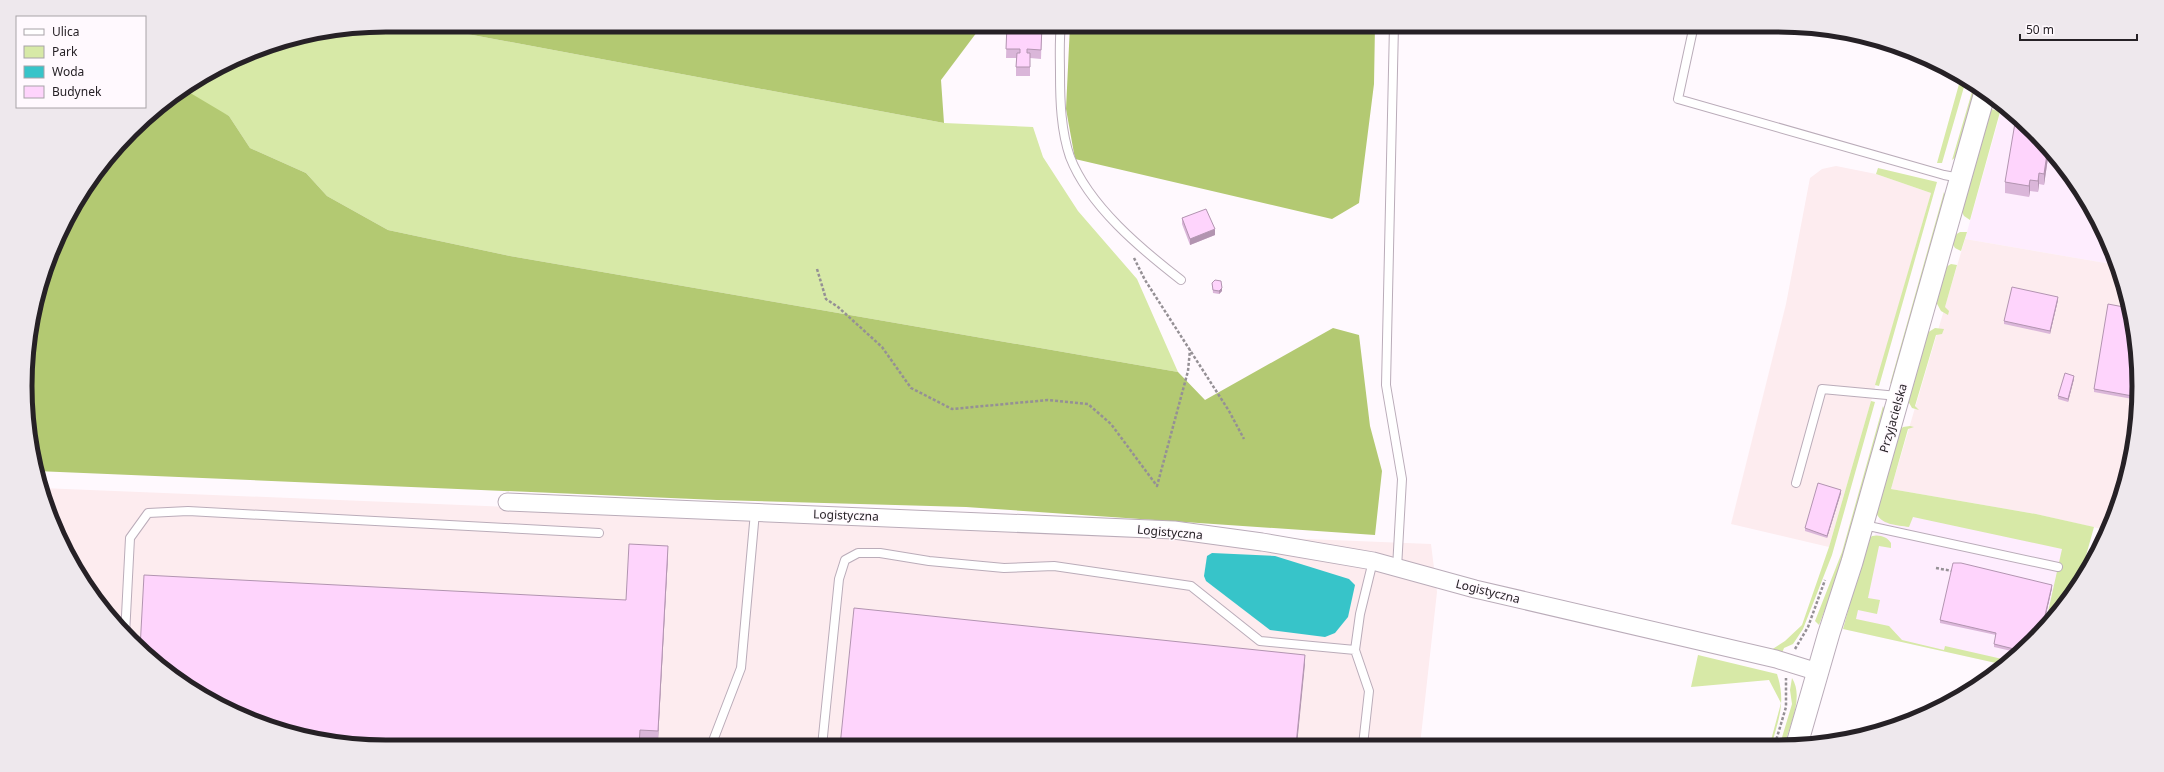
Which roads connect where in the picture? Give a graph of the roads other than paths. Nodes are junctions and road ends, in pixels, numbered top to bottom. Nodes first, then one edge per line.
1 (1061, 32) edge
2 (1394, 32) edge
3 (1692, 32) edge
4 (1983, 98) edge
5 (1961, 178) junction
6 (1181, 280) dead end
7 (1899, 396) junction
8 (1796, 483) dead end
9 (507, 502) dead end
10 (755, 512) junction
11 (1863, 525) junction
12 (598, 533) dead end
13 (1373, 561) junction
14 (2058, 567) dead end
15 (1397, 568) junction
16 (126, 625) edge
17 (1355, 650) junction
18 (1818, 672) junction
19 (1798, 739) edge
20 (713, 740) edge
21 (823, 740) edge
22 (1363, 740) edge

1 - 6 lane
2 - 15 lane
3 - 5 lane
4 - 5 street, Przyjacielska
5 - 7 street, Przyjacielska
7 - 8 lane
7 - 11 street, Przyjacielska
9 - 10 street, Logistyczna
10 - 13 street, Logistyczna
10 - 20 lane
11 - 14 lane
11 - 18 street, Przyjacielska
12 - 16 lane
13 - 15 street, Logistyczna
13 - 17 lane
15 - 18 street, Logistyczna
17 - 21 lane
17 - 22 lane
18 - 19 street, Przyjacielska

